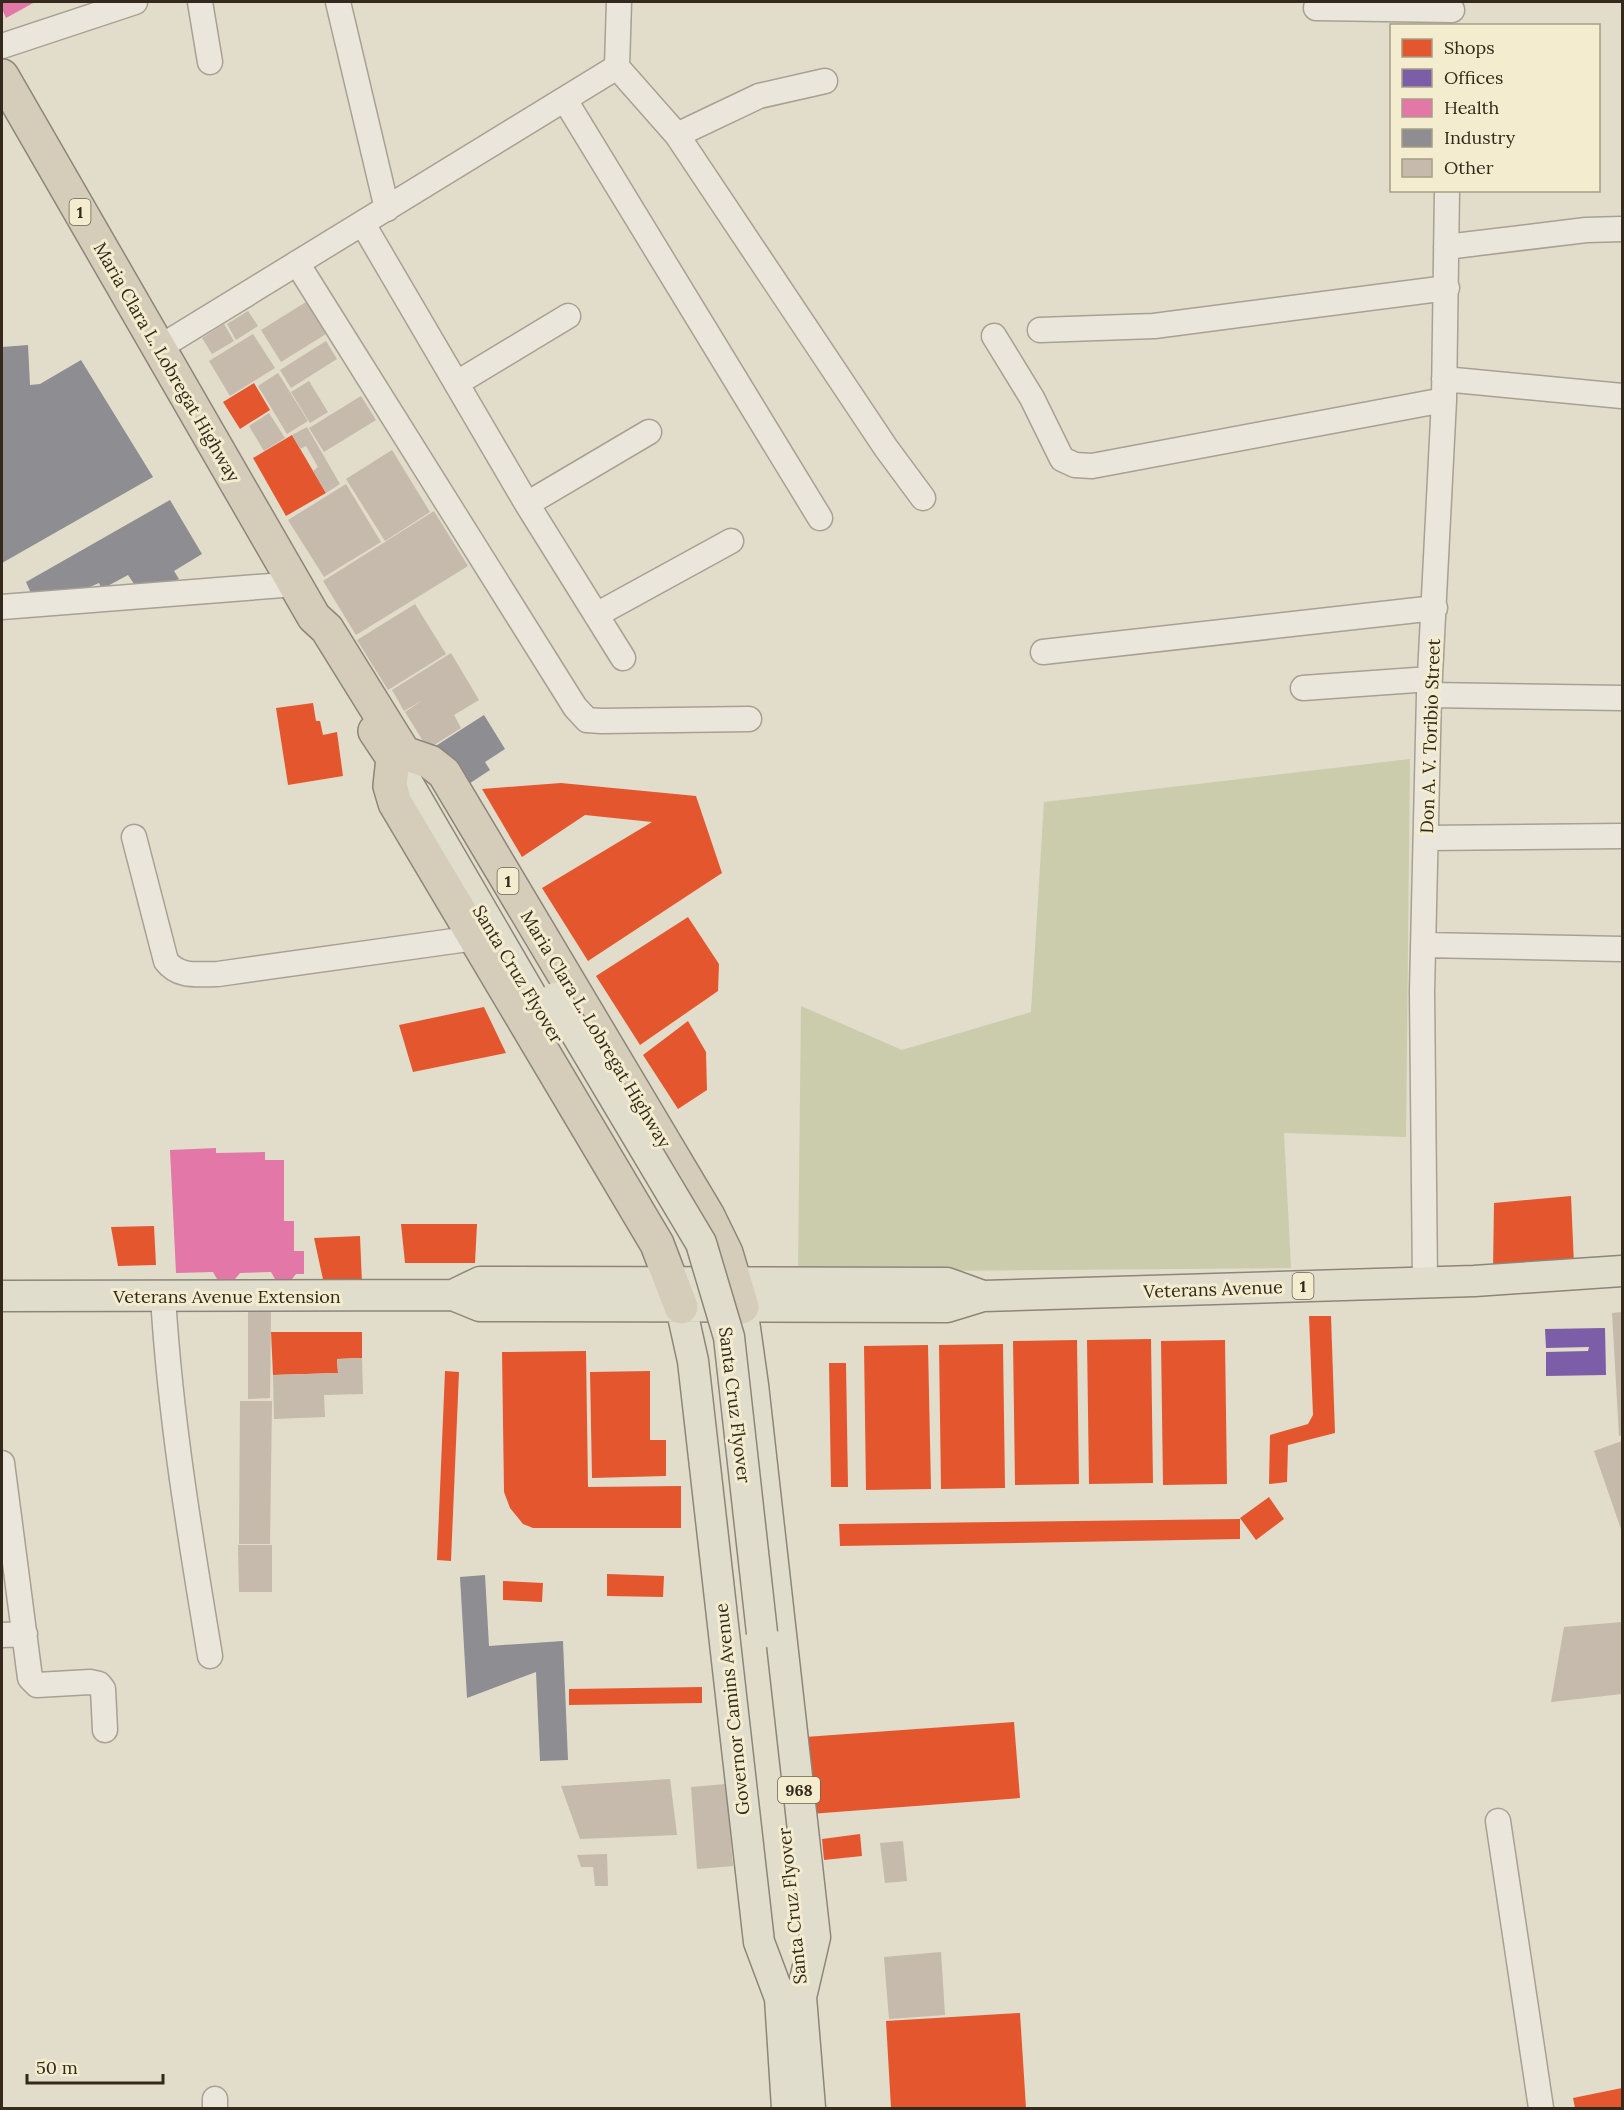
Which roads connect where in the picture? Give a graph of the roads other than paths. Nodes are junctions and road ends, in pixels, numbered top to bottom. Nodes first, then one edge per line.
1 (135, 2) edge
2 (200, 2) edge
3 (338, 2) edge
4 (619, 2) edge
5 (1316, 8) dead end
6 (1452, 12) edge
7 (2, 46) edge
8 (210, 62) dead end
9 (617, 67) junction
10 (2, 76) edge
11 (825, 81) dead end
12 (565, 100) junction
13 (677, 135) junction
14 (1447, 192) edge
15 (387, 208) junction
16 (363, 224) junction
17 (1623, 230) edge
18 (1446, 247) junction
19 (297, 263) junction
20 (1447, 288) junction
21 (568, 316) dead end
22 (1040, 330) dead end
23 (994, 336) dead end
24 (158, 349) junction
25 (457, 383) junction
26 (1444, 389) junction
27 (1623, 396) edge
28 (649, 432) dead end
29 (923, 498) dead end
30 (527, 504) junction
31 (820, 518) dead end
32 (731, 541) dead end
33 (306, 601) junction
34 (2, 608) edge
35 (1435, 608) junction
36 (596, 615) junction
37 (1043, 652) dead end
38 (623, 658) dead end
39 (1430, 687) junction
40 (1303, 688) dead end
41 (1623, 698) edge
42 (749, 719) dead end
43 (398, 756) junction
44 (1623, 836) edge
45 (135, 837) dead end
46 (1426, 838) junction
47 (475, 938) junction
48 (1423, 945) junction
49 (1623, 949) edge
50 (595, 1028) junction
51 (546, 1058) junction
52 (644, 1110) junction
53 (595, 1139) junction
54 (693, 1191) junction
55 (644, 1221) junction
56 (1623, 1271) edge
57 (1425, 1282) junction
58 (677, 1295) junction
59 (739, 1295) junction
60 (2, 1296) edge
61 (163, 1296) junction
62 (753, 1385) junction
63 (697, 1391) junction
64 (2, 1463) edge
65 (765, 1483) junction
66 (708, 1490) junction
67 (5, 1518) edge
68 (776, 1581) junction
69 (719, 1588) junction
70 (13, 1634) edge
71 (210, 1656) dead end
72 (105, 1730) dead end
73 (1498, 1821) dead end
74 (791, 1998) junction
75 (787, 2109) edge
76 (810, 2109) edge
77 (1541, 2109) edge

1 - 7 street
2 - 8 street
3 - 15 street
4 - 9 street
5 - 6 street
9 - 12 street
9 - 13 street
10 - 24 highway, Maria Clara L. Lobregat Highway / 1
11 - 13 street
12 - 15 street
12 - 31 street
13 - 29 street
14 - 18 street, Don A. V. Toribio Street
15 - 16 street
16 - 19 street
16 - 25 street
17 - 18 street
18 - 20 street, Don A. V. Toribio Street
19 - 24 street
19 - 42 street
20 - 22 street
20 - 26 street, Don A. V. Toribio Street
21 - 25 street
23 - 26 street
24 - 33 highway, Maria Clara L. Lobregat Highway / 1
25 - 30 street
26 - 27 street
26 - 35 street, Don A. V. Toribio Street
28 - 30 street
30 - 36 street
32 - 36 street
33 - 34 street
33 - 43 highway, Maria Clara L. Lobregat Highway
35 - 37 street
35 - 39 street, Don A. V. Toribio Street
36 - 38 street
39 - 40 street
39 - 41 street
39 - 46 street, Don A. V. Toribio Street
43 - 47 highway
43 - 50 highway, Maria Clara L. Lobregat Highway / 1
43 - 74 main road, Santa Cruz Flyover, bridge
44 - 46 street
45 - 47 street
46 - 48 street, Don A. V. Toribio Street
47 - 51 highway
48 - 49 street
48 - 57 street, Don A. V. Toribio Street
50 - 51 highway
50 - 52 highway, Maria Clara L. Lobregat Highway / 1
51 - 53 highway
52 - 53 highway
52 - 54 highway, Maria Clara L. Lobregat Highway / 1
53 - 55 highway
54 - 55 highway
54 - 59 highway, Maria Clara L. Lobregat Highway / 1
55 - 58 highway
56 - 57 main road, Veterans Avenue / 1
57 - 59 main road, Veterans Avenue / 1
58 - 59 main road, 1
58 - 61 main road, Veterans Avenue Extension
58 - 63 main road, Governor Camins Avenue / 968
59 - 62 main road, Governor Camins Avenue / 968
60 - 61 main road, Veterans Avenue Extension
61 - 71 street
62 - 63 main road
62 - 65 main road, Governor Camins Avenue / 968
63 - 66 main road, Governor Camins Avenue / 968
64 - 67 street
65 - 66 main road
65 - 68 main road, Governor Camins Avenue / 968
66 - 69 main road, Governor Camins Avenue / 968
67 - 70 street
68 - 69 main road
68 - 74 main road, Governor Camins Avenue / 968
69 - 74 main road, Governor Camins Avenue / 968
70 - 72 street
73 - 77 street
74 - 75 main road, Governor Camins Avenue / 968
74 - 76 main road, Governor Camins Avenue / 968

